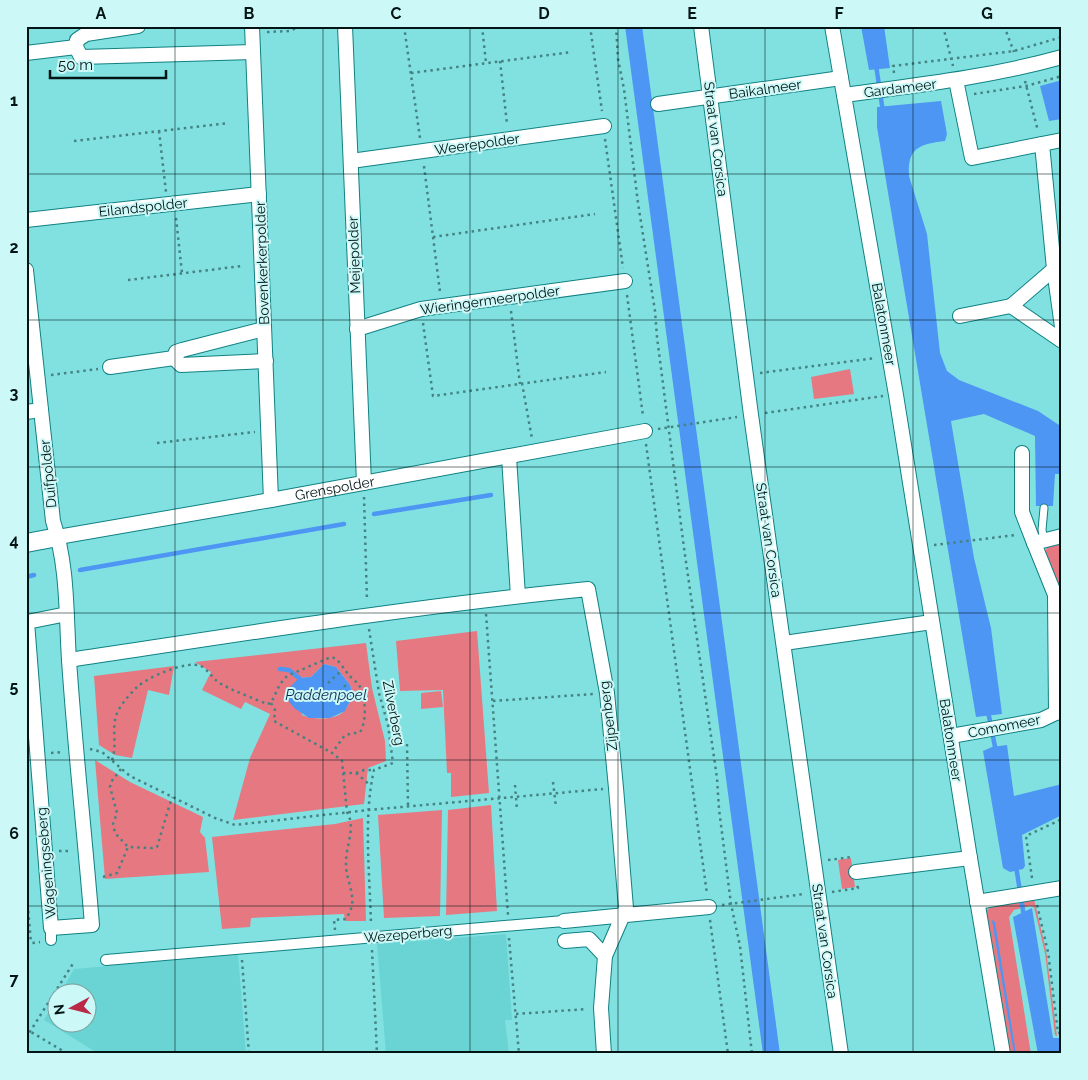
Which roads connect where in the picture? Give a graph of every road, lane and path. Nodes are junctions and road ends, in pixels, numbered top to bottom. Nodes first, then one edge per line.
1 (138, 26) edge
2 (300, 26) edge
3 (345, 26) edge
4 (482, 26) edge
5 (590, 26) edge
6 (616, 26) edge
7 (701, 26) edge
8 (832, 26) edge
9 (943, 26) edge
10 (1004, 26) edge
11 (252, 30) edge
12 (1062, 38) edge
13 (76, 47) junction
14 (1014, 50) junction
15 (253, 52) junction
16 (572, 52) dead end
17 (26, 53) edge
18 (1062, 57) edge
19 (951, 59) junction
20 (500, 61) junction
21 (486, 63) junction
22 (893, 66) dead end
23 (1021, 68) junction
24 (411, 73) dead end
25 (1062, 76) edge
26 (841, 78) junction
27 (956, 80) junction
28 (1026, 86) junction
29 (844, 95) junction
30 (710, 96) junction
31 (960, 96) junction
32 (658, 104) dead end
33 (229, 123) dead end
34 (604, 126) junction
35 (159, 131) junction
36 (509, 139) junction
37 (1062, 140) edge
38 (74, 141) dead end
39 (1042, 144) junction
40 (351, 161) junction
41 (259, 194) junction
42 (171, 204) junction
43 (595, 214) dead end
44 (26, 220) edge
45 (433, 237) dead end
46 (242, 266) dead end
47 (1054, 269) junction
48 (26, 270) edge
49 (182, 273) junction
50 (128, 280) dead end
51 (625, 281) junction
52 (509, 297) junction
53 (1011, 306) junction
54 (422, 308) junction
55 (960, 316) dead end
56 (1062, 327) edge
57 (357, 328) junction
58 (264, 330) junction
59 (1062, 341) edge
60 (889, 356) junction
61 (174, 358) junction
62 (266, 361) junction
63 (110, 367) joint
64 (606, 372) dead end
65 (746, 375) junction
66 (37, 377) junction
67 (521, 384) junction
68 (896, 394) junction
69 (41, 410) junction
70 (26, 412) edge
71 (752, 415) junction
72 (669, 427) junction
73 (268, 430) junction
74 (644, 431) junction
75 (157, 443) dead end
76 (534, 451) junction
77 (1022, 453) dead end
78 (509, 457) junction
79 (364, 483) junction
80 (271, 500) junction
81 (1044, 508) dead end
82 (1062, 536) edge
83 (58, 537) junction
84 (1036, 539) junction
85 (26, 543) edge
86 (930, 545) dead end
87 (518, 596) junction
88 (485, 600) junction
89 (67, 614) junction
90 (367, 616) junction
91 (932, 622) junction
92 (784, 643) junction
93 (69, 660) junction
94 (340, 672) dead end
95 (348, 682) dead end
96 (328, 683) dead end
97 (340, 692) dead end
98 (607, 693) junction
99 (492, 701) junction
100 (271, 703) junction
101 (1059, 712) edge
102 (951, 736) junction
103 (407, 744) dead end
104 (77, 750) junction
105 (332, 753) junction
106 (37, 755) junction
107 (112, 760) junction
108 (121, 769) junction
109 (374, 770) junction
110 (343, 773) junction
111 (356, 773) junction
112 (554, 782) dead end
113 (370, 785) junction
114 (515, 785) dead end
115 (616, 788) junction
116 (554, 793) junction
117 (516, 796) junction
118 (172, 797) junction
119 (500, 798) junction
120 (408, 806) junction
121 (556, 807) dead end
122 (368, 810) junction
123 (517, 810) dead end
124 (347, 812) junction
125 (1062, 819) edge
126 (128, 847) junction
127 (86, 850) junction
128 (45, 852) junction
129 (970, 858) junction
130 (814, 862) junction
131 (856, 872) junction
132 (108, 876) dead end
133 (26, 885) edge
134 (1062, 888) edge
135 (27, 893) edge
136 (819, 893) junction
137 (1032, 894) junction
138 (977, 902) junction
139 (731, 904) junction
140 (709, 907) junction
141 (624, 914) junction
142 (564, 921) joint
143 (508, 926) junction
144 (371, 937) junction
145 (335, 940) junction
146 (566, 940) dead end
147 (31, 943) dead end
148 (242, 948) junction
149 (605, 956) junction
150 (106, 960) dead end
151 (74, 962) dead end
152 (601, 1008) junction
153 (516, 1014) junction
154 (26, 1029) edge
155 (30, 1032) junction
156 (1062, 1032) edge
157 (26, 1038) edge
158 (68, 1054) edge
159 (249, 1054) edge
160 (377, 1054) edge
161 (519, 1054) edge
162 (604, 1054) edge
163 (728, 1054) edge
164 (752, 1054) edge
165 (841, 1054) edge
166 (1003, 1054) edge

1 - 13 street
2 - 11 path
3 - 40 street, Meijepolder
4 - 21 path
5 - 34 path
6 - 72 path
7 - 30 street, Straat van Corsica
8 - 26 street, Balatonmeer
9 - 19 path, Gardameer
10 - 14 path
11 - 15 street, Bovenkerkerpolder
12 - 14 path
13 - 15 street
13 - 17 street
14 - 19 path
14 - 23 path
15 - 41 street, Bovenkerkerpolder
16 - 20 path
18 - 23 street, Gardameer
19 - 22 path
19 - 27 path, Gardameer
20 - 21 path
20 - 36 path
21 - 24 path
23 - 27 street, Gardameer
23 - 28 path
25 - 28 path
26 - 29 street, Balatonmeer
26 - 30 street, Baikalmeer
27 - 29 street, Gardameer
27 - 31 street
28 - 31 path
28 - 39 path
29 - 60 street, Balatonmeer
30 - 32 street, Baikalmeer
30 - 65 street, Straat van Corsica
31 - 39 street
33 - 35 path
34 - 36 street, Weerepolder
34 - 51 path
35 - 38 path
35 - 42 path
36 - 40 street, Weerepolder
37 - 39 street
39 - 47 street
40 - 57 street, Meijepolder
41 - 42 street, Eilandspolder
41 - 58 street, Bovenkerkerpolder
42 - 44 street, Eilandspolder
42 - 49 path
43 - 45 path
46 - 49 path
47 - 53 street
47 - 56 street
48 - 66 street, Duifpolder
49 - 50 path
51 - 52 street, Wieringermeerpolder
51 - 74 path
52 - 54 street, Wieringermeerpolder
52 - 67 path
53 - 55 street
53 - 59 street
54 - 57 street, Wieringermeerpolder
54 - 67 path
57 - 79 street, Meijepolder
58 - 61 street
58 - 62 street, Bovenkerkerpolder
60 - 65 path
60 - 68 street, Balatonmeer
61 - 62 street
61 - 63 street
62 - 73 street, Bovenkerkerpolder
63 - 66 path
64 - 67 path
65 - 71 street, Straat van Corsica
66 - 69 street, Duifpolder
67 - 76 path
68 - 71 path
68 - 91 street, Balatonmeer
69 - 70 street
69 - 83 street, Duifpolder
71 - 72 path
71 - 92 street, Straat van Corsica
72 - 139 path
73 - 75 path
73 - 80 street, Bovenkerkerpolder
74 - 76 street, Grenspolder
74 - 140 path
76 - 78 street, Grenspolder
77 - 84 street, Comomeer
78 - 79 street, Grenspolder
78 - 87 street
79 - 80 street, Grenspolder
79 - 90 path, Zilverberg
80 - 83 street, Grenspolder
81 - 84 lane
82 - 84 street
83 - 85 street, Grenspolder
83 - 89 street, Wageningseberg
84 - 86 path
84 - 101 street, Comomeer
87 - 88 street, Zijpenberg
87 - 98 street, Zijpenberg
88 - 90 street, Zijpenberg
88 - 99 path
89 - 93 street, Wageningseberg
89 - 106 street, Wageningseberg
90 - 93 street
90 - 109 path, Zilverberg
91 - 92 street
91 - 102 street, Balatonmeer
92 - 130 street, Straat van Corsica
93 - 104 street, Wageningseberg
94 - 96 path
95 - 97 path
98 - 99 path
98 - 115 street, Zijpenberg
99 - 119 path
100 - 105 path
100 - 105 path
100 - 107 path
101 - 102 street, Comomeer
102 - 129 street, Balatonmeer
103 - 120 path
104 - 106 path
104 - 107 path
104 - 127 street, Wageningseberg
105 - 110 path
106 - 128 street, Wageningseberg
107 - 108 path
108 - 118 path
108 - 126 path
109 - 111 path
109 - 113 path
110 - 111 path
110 - 124 path
111 - 113 path
112 - 116 path
113 - 122 path
114 - 117 path
115 - 116 path
115 - 141 street, Zijpenberg
116 - 117 path
116 - 121 path
117 - 119 path
117 - 123 path
118 - 124 path
118 - 126 path
119 - 120 path
119 - 143 path
120 - 122 path
122 - 124 path
122 - 144 path
124 - 145 path
125 - 137 path
126 - 132 path
127 - 128 path
127 - 128 street, Wageningseberg
129 - 131 street
129 - 138 street, Balatonmeer
130 - 131 path
130 - 136 street, Straat van Corsica
131 - 136 path
133 - 135 path
134 - 137 street
135 - 147 path
136 - 139 path
136 - 165 street, Straat van Corsica
137 - 138 street
137 - 156 path
138 - 166 street, Balatonmeer
139 - 164 path
140 - 141 street, Wezeperberg
140 - 163 path
141 - 142 street, Wezeperberg
141 - 149 street
142 - 143 street, Wezeperberg
143 - 144 street, Wezeperberg
143 - 153 path
144 - 145 street, Wezeperberg
144 - 160 path
145 - 148 street, Wezeperberg
146 - 149 street
148 - 150 street, Wezeperberg
148 - 159 path
149 - 152 street
151 - 155 path
152 - 153 path
152 - 162 street
153 - 161 path
154 - 155 path
155 - 157 path
155 - 158 path

